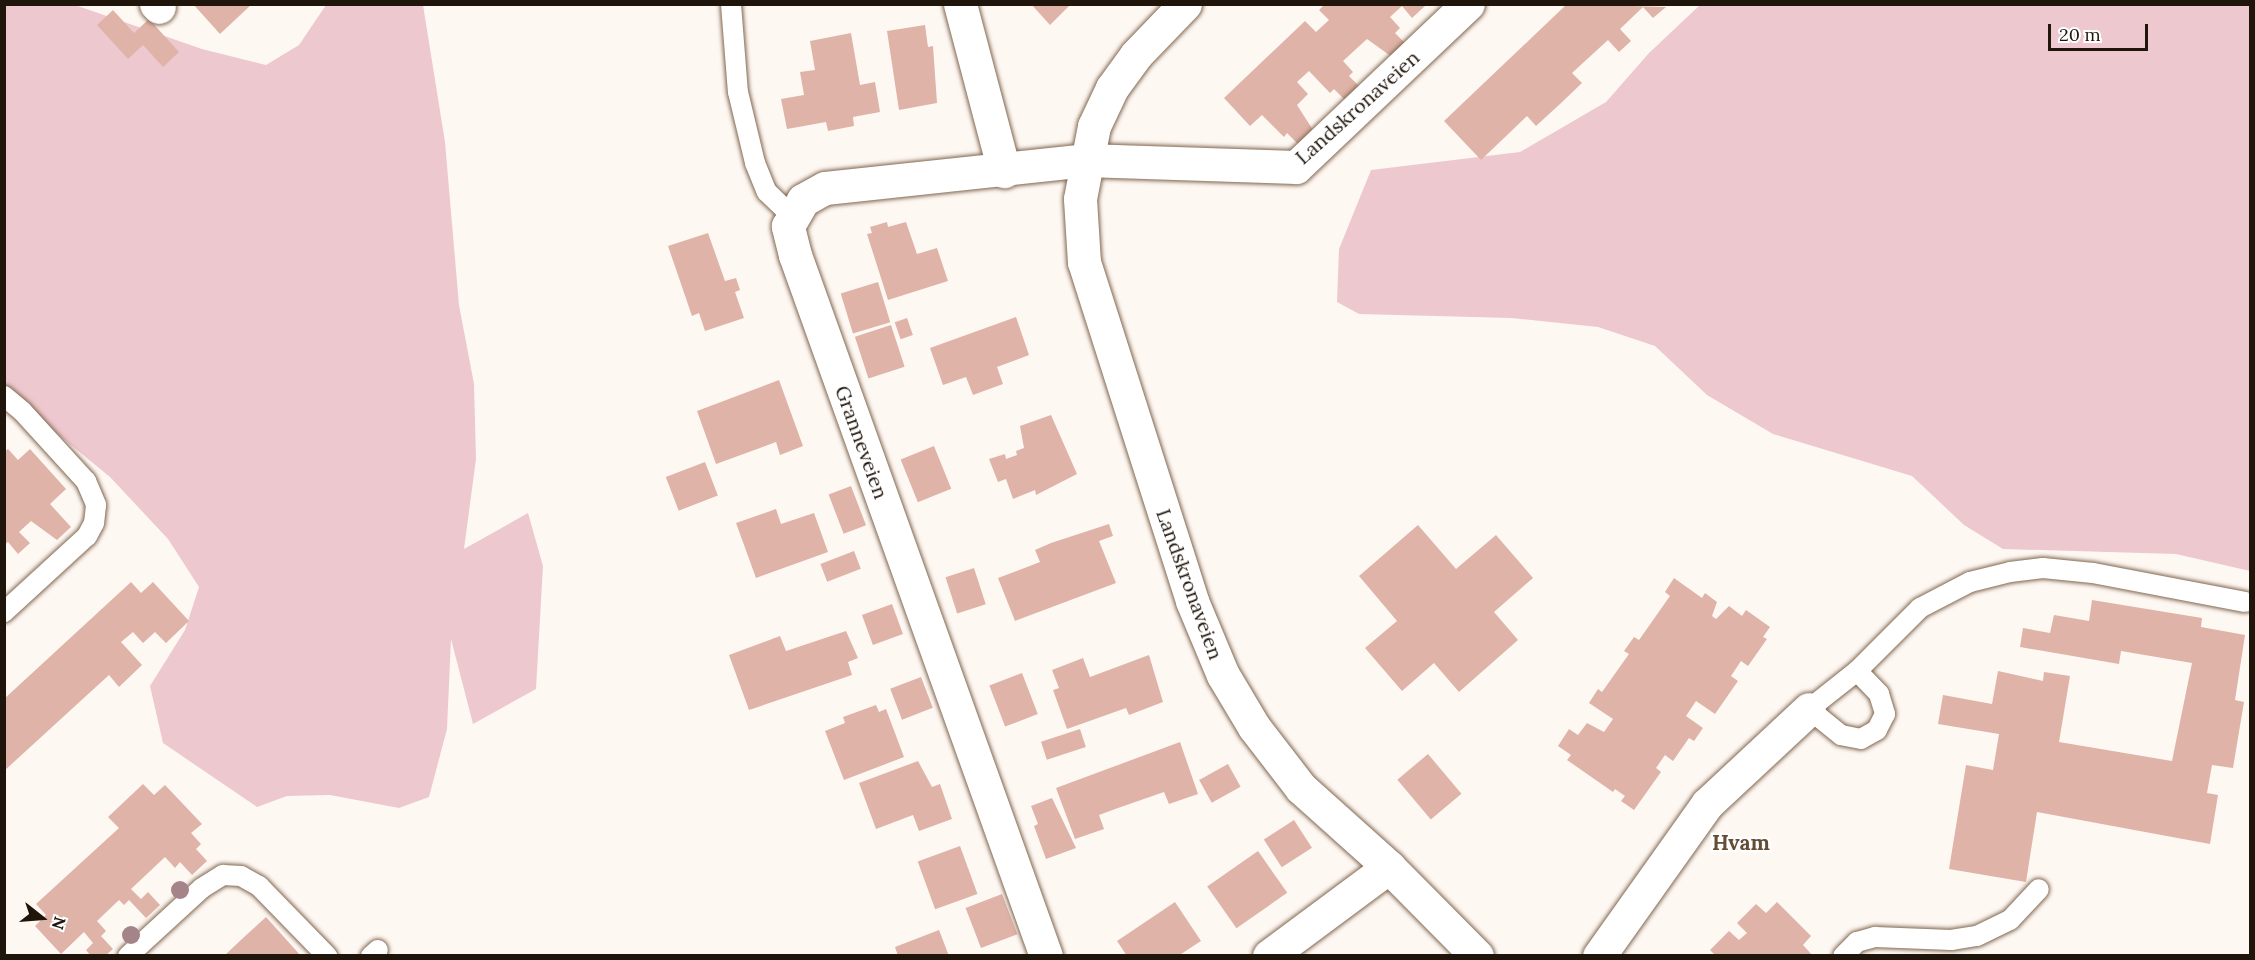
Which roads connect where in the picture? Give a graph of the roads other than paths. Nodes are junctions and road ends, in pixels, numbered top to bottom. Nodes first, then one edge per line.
1 (731, 4) edge
2 (960, 4) edge
3 (1185, 4) edge
4 (1468, 4) edge
5 (1085, 160) junction
6 (1004, 171) junction
7 (793, 218) junction
8 (4, 396) edge
9 (2245, 602) dead end
10 (4, 612) edge
11 (1857, 671) junction
12 (1809, 709) junction
13 (1389, 867) junction
14 (2039, 889) dead end
15 (128, 956) edge
16 (327, 956) edge
17 (1046, 956) edge
18 (1269, 956) edge
19 (1477, 956) edge
20 (1599, 956) edge
21 (1843, 956) edge

1 - 7 lane
2 - 6 street
3 - 5 street, Landskronaveien
4 - 5 street, Landskronaveien
5 - 6 street
5 - 13 street, Landskronaveien
6 - 7 street
7 - 17 street, Granneveien
8 - 10 lane
9 - 11 lane
11 - 12 lane
11 - 12 lane
12 - 20 street
13 - 18 street
13 - 19 street, Landskronaveien
14 - 21 lane
15 - 16 lane

